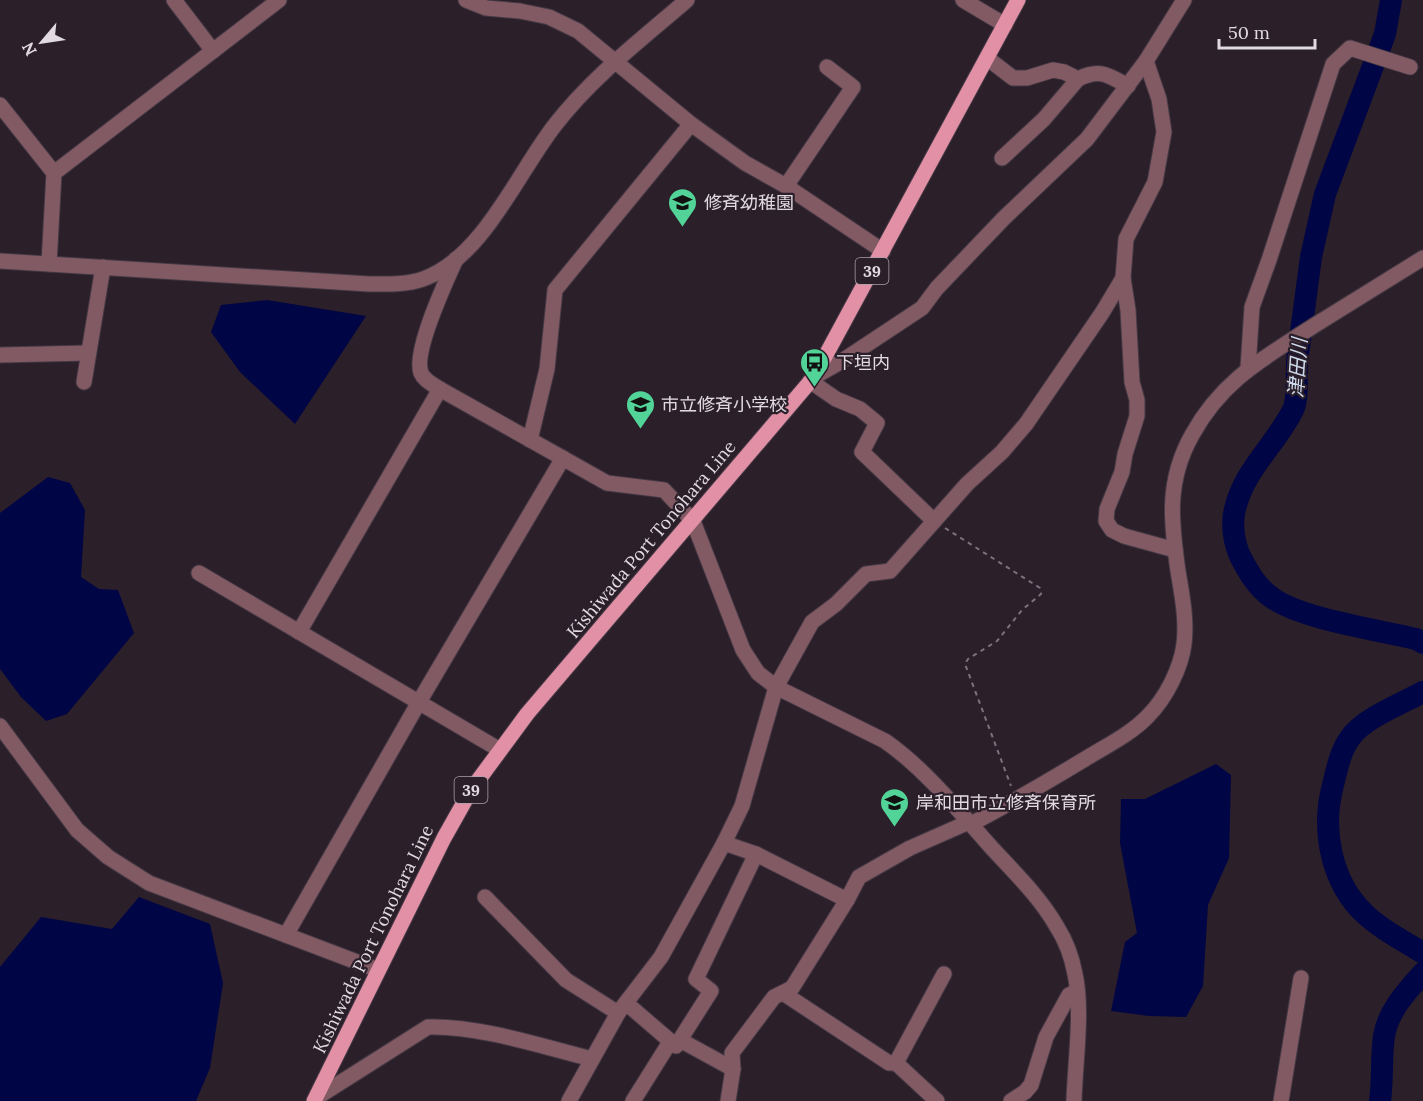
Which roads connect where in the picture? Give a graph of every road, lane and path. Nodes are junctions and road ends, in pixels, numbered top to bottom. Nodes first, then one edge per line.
1 (174, 0) edge
2 (279, 0) edge
3 (466, 0) edge
4 (687, 0) edge
5 (963, 0) edge
6 (1018, 0) edge
7 (1184, 0) edge
8 (1005, 25) junction
9 (213, 51) junction
10 (987, 58) junction
11 (1146, 61) junction
12 (615, 62) junction
13 (827, 67) dead end
14 (1410, 67) dead end
15 (1078, 79) junction
16 (1128, 86) junction
17 (0, 105) edge
18 (691, 124) junction
19 (1002, 158) dead end
20 (54, 173) junction
21 (786, 186) junction
22 (883, 251) junction
23 (1423, 258) edge
24 (456, 259) junction
25 (0, 261) edge
26 (50, 264) junction
27 (103, 267) junction
28 (1123, 278) junction
29 (88, 353) junction
30 (0, 355) edge
31 (1248, 368) junction
32 (812, 379) junction
33 (84, 382) dead end
34 (440, 389) junction
35 (530, 440) junction
36 (563, 458) junction
37 (693, 521) junction
38 (934, 521) junction
39 (1175, 550) junction
40 (199, 573) dead end
41 (299, 632) junction
42 (776, 687) junction
43 (419, 702) junction
44 (0, 726) edge
45 (500, 750) junction
46 (1017, 800) junction
47 (970, 823) junction
48 (724, 843) junction
49 (756, 854) junction
50 (485, 897) dead end
51 (847, 900) junction
52 (286, 935) junction
53 (378, 970) junction
54 (944, 974) dead end
55 (1301, 978) dead end
56 (1077, 991) junction
57 (783, 993) junction
58 (622, 1008) junction
59 (675, 1041) junction
60 (592, 1059) junction
61 (896, 1063) junction
62 (734, 1069) junction
63 (315, 1099) edge
64 (569, 1101) edge
65 (633, 1101) edge
66 (728, 1101) edge
67 (936, 1101) edge
68 (1011, 1101) edge
69 (1074, 1101) edge
70 (1281, 1101) edge

1 - 9 street
2 - 9 street
3 - 12 street
4 - 12 street
5 - 8 street
6 - 8 main road, Kishiwada Port Tonohara Line / 39
7 - 11 street
8 - 10 main road, Kishiwada Port Tonohara Line / 39
9 - 20 street
10 - 15 street
10 - 22 main road, Kishiwada Port Tonohara Line / 39
11 - 16 street
11 - 28 street
12 - 18 street
12 - 24 street
13 - 21 street
14 - 31 street
15 - 16 street
15 - 19 street
16 - 32 street
17 - 20 street
18 - 21 street
18 - 35 street
20 - 26 street
21 - 22 street
22 - 32 main road, Kishiwada Port Tonohara Line / 39
23 - 31 street
24 - 27 street
24 - 34 street
25 - 26 street
26 - 27 street
27 - 29 street
28 - 38 street
28 - 39 street
29 - 30 street
29 - 33 street
31 - 39 street
32 - 37 main road, Kishiwada Port Tonohara Line / 39
32 - 38 street
34 - 35 street
34 - 41 street
35 - 36 street
36 - 37 street
36 - 43 street
37 - 42 street
37 - 45 main road, Kishiwada Port Tonohara Line / 39
38 - 42 street
38 - 46 path
39 - 46 street
40 - 41 street
41 - 43 street
42 - 47 street
42 - 48 street
43 - 45 street
43 - 52 street
44 - 52 street
45 - 53 main road, Kishiwada Port Tonohara Line / 39
46 - 47 street
47 - 51 street
47 - 56 street
48 - 49 street
48 - 58 street
49 - 51 street
49 - 59 street
50 - 58 street
51 - 57 street
52 - 53 street
53 - 63 main road, Kishiwada Port Tonohara Line / 39
54 - 61 street
55 - 70 street
56 - 68 street
56 - 69 street
57 - 61 street
57 - 62 street
58 - 59 street
58 - 60 street
59 - 62 street
59 - 65 street
60 - 63 street
60 - 64 street
61 - 67 street
62 - 66 street

